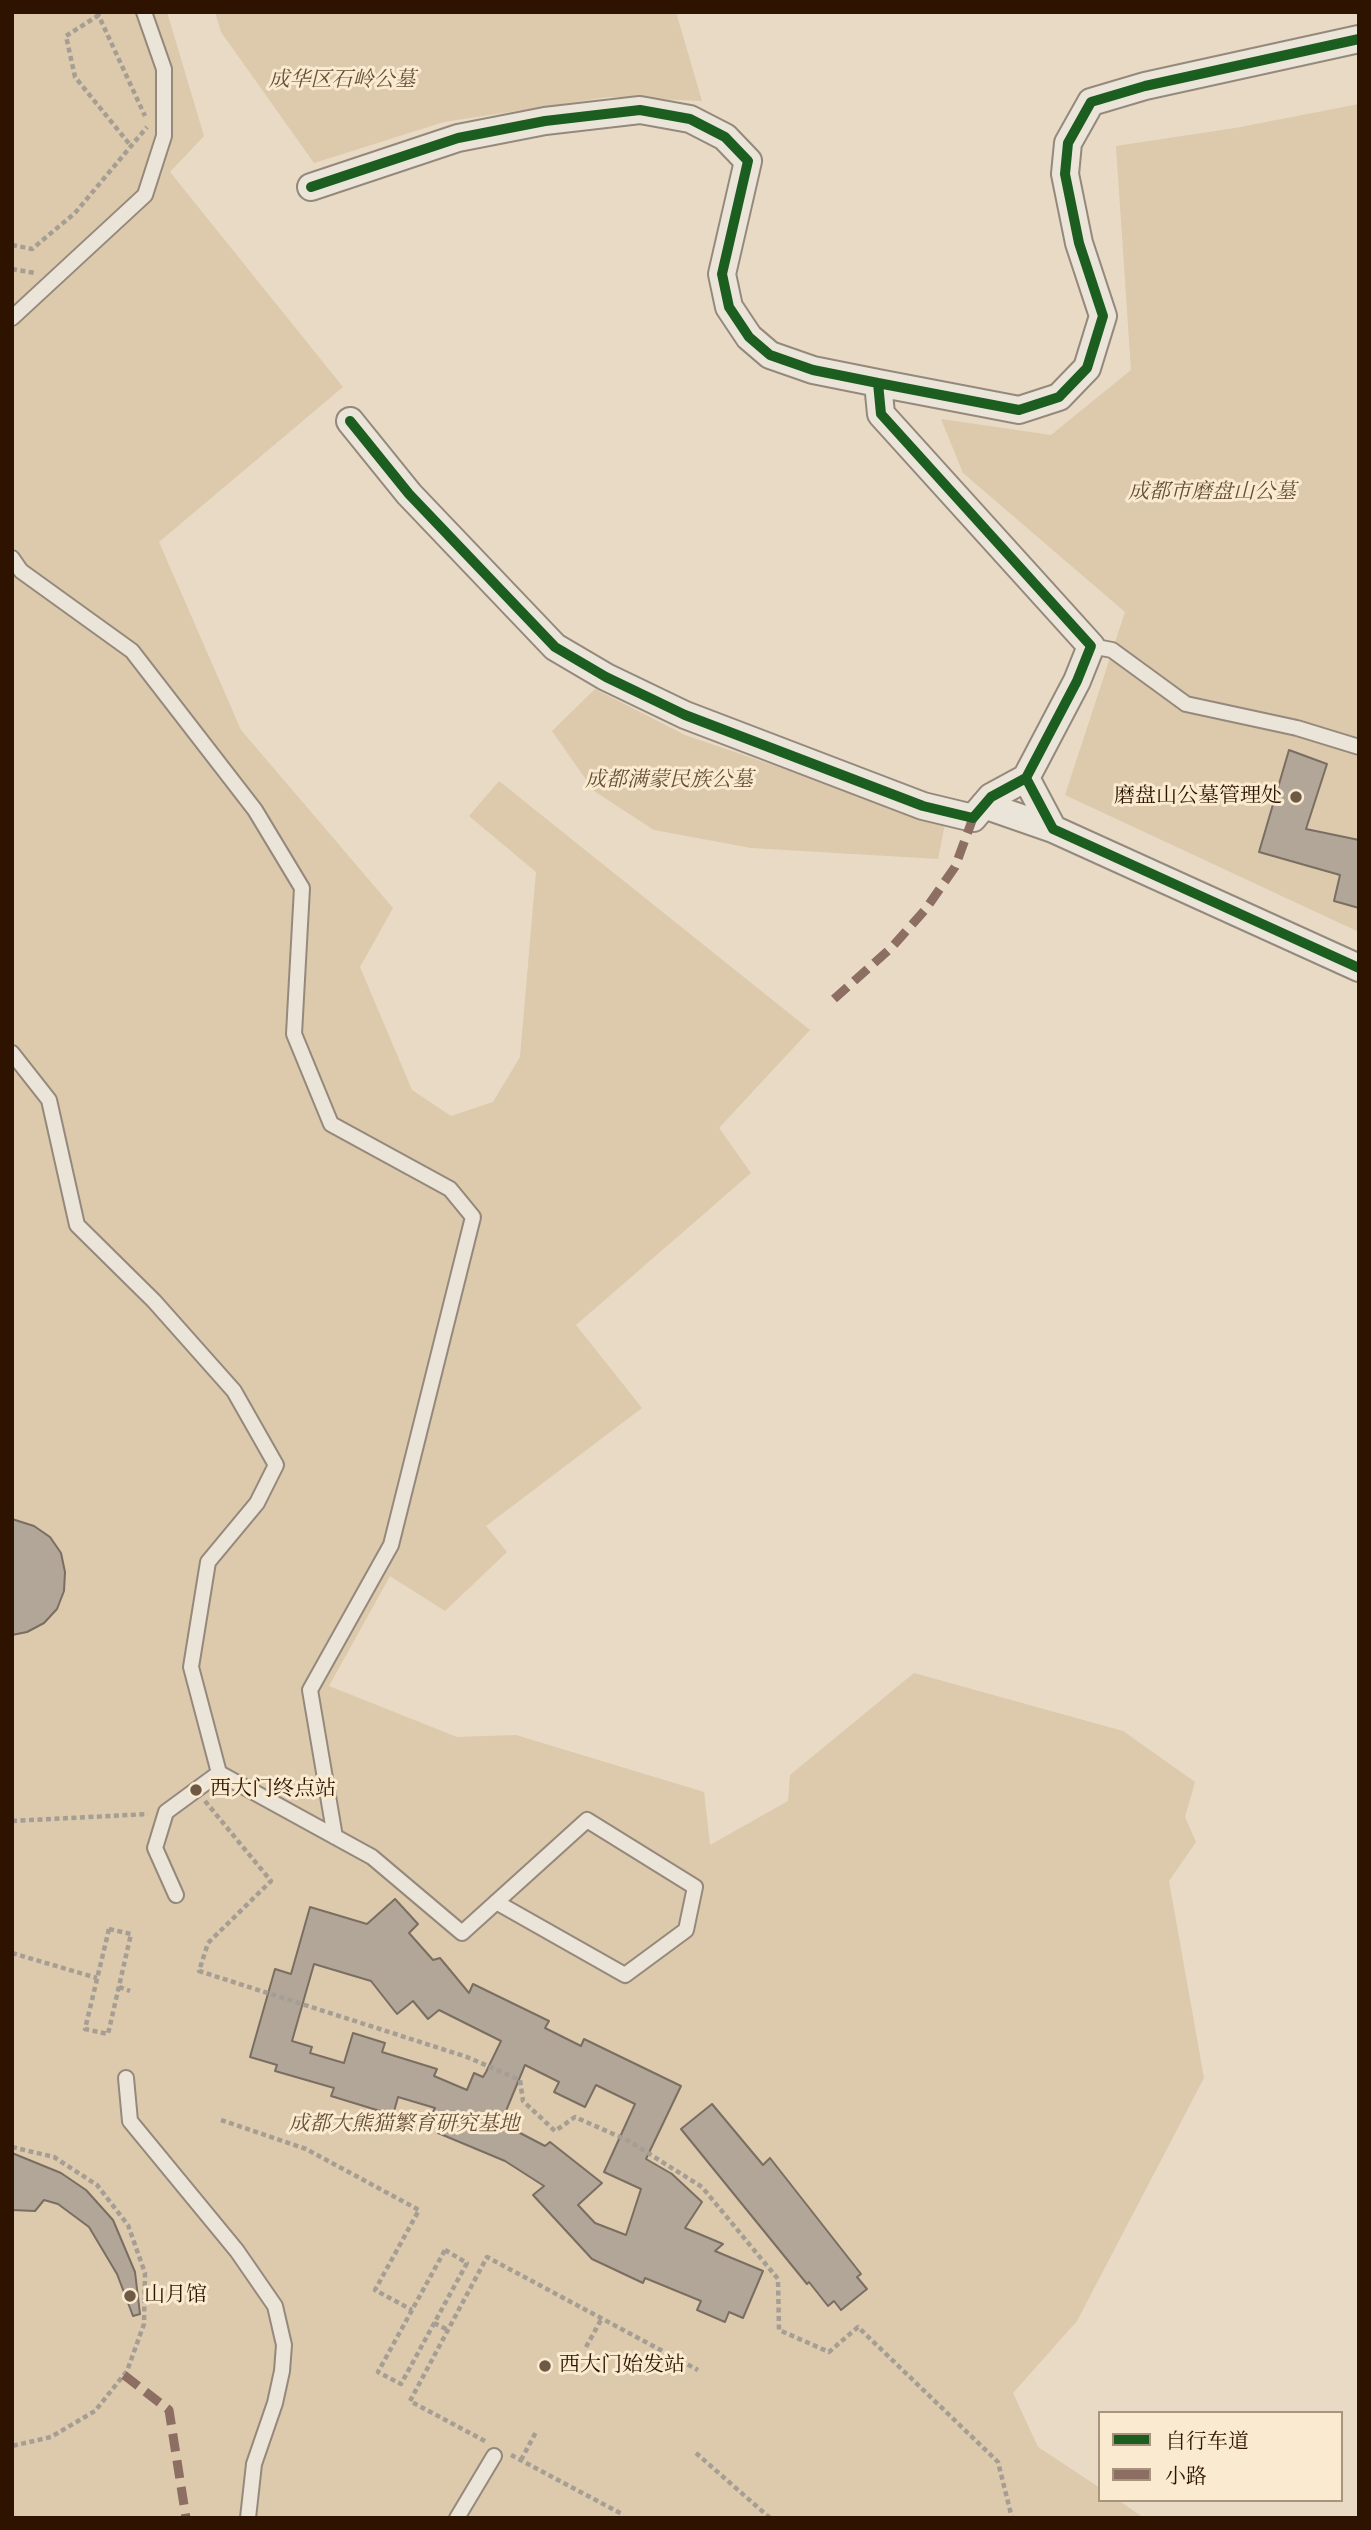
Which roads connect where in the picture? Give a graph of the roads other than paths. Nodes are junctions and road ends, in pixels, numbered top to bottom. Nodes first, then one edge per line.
1 (144, 12) edge
2 (1359, 38) edge
3 (311, 187) dead end
4 (12, 318) edge
5 (878, 383) junction
6 (351, 421) dead end
7 (12, 558) edge
8 (1091, 646) junction
9 (1359, 747) edge
10 (1026, 778) junction
11 (984, 805) junction
12 (1053, 830) junction
13 (1359, 968) edge
14 (12, 1053) edge
15 (219, 1773) junction
16 (335, 1837) junction
17 (176, 1895) dead end
18 (496, 1902) junction
19 (126, 2078) dead end
20 (502, 2455) road end
21 (248, 2518) edge
22 (457, 2518) edge

1 - 4 lane
2 - 5 street
3 - 5 street
5 - 8 street
6 - 11 street
7 - 16 lane
8 - 9 lane
8 - 10 street
10 - 11 street
10 - 12 street
11 - 12 street
12 - 13 street
14 - 15 lane
15 - 16 lane
15 - 17 lane
16 - 18 lane
18 - 18 lane
19 - 21 lane
20 - 22 lane

